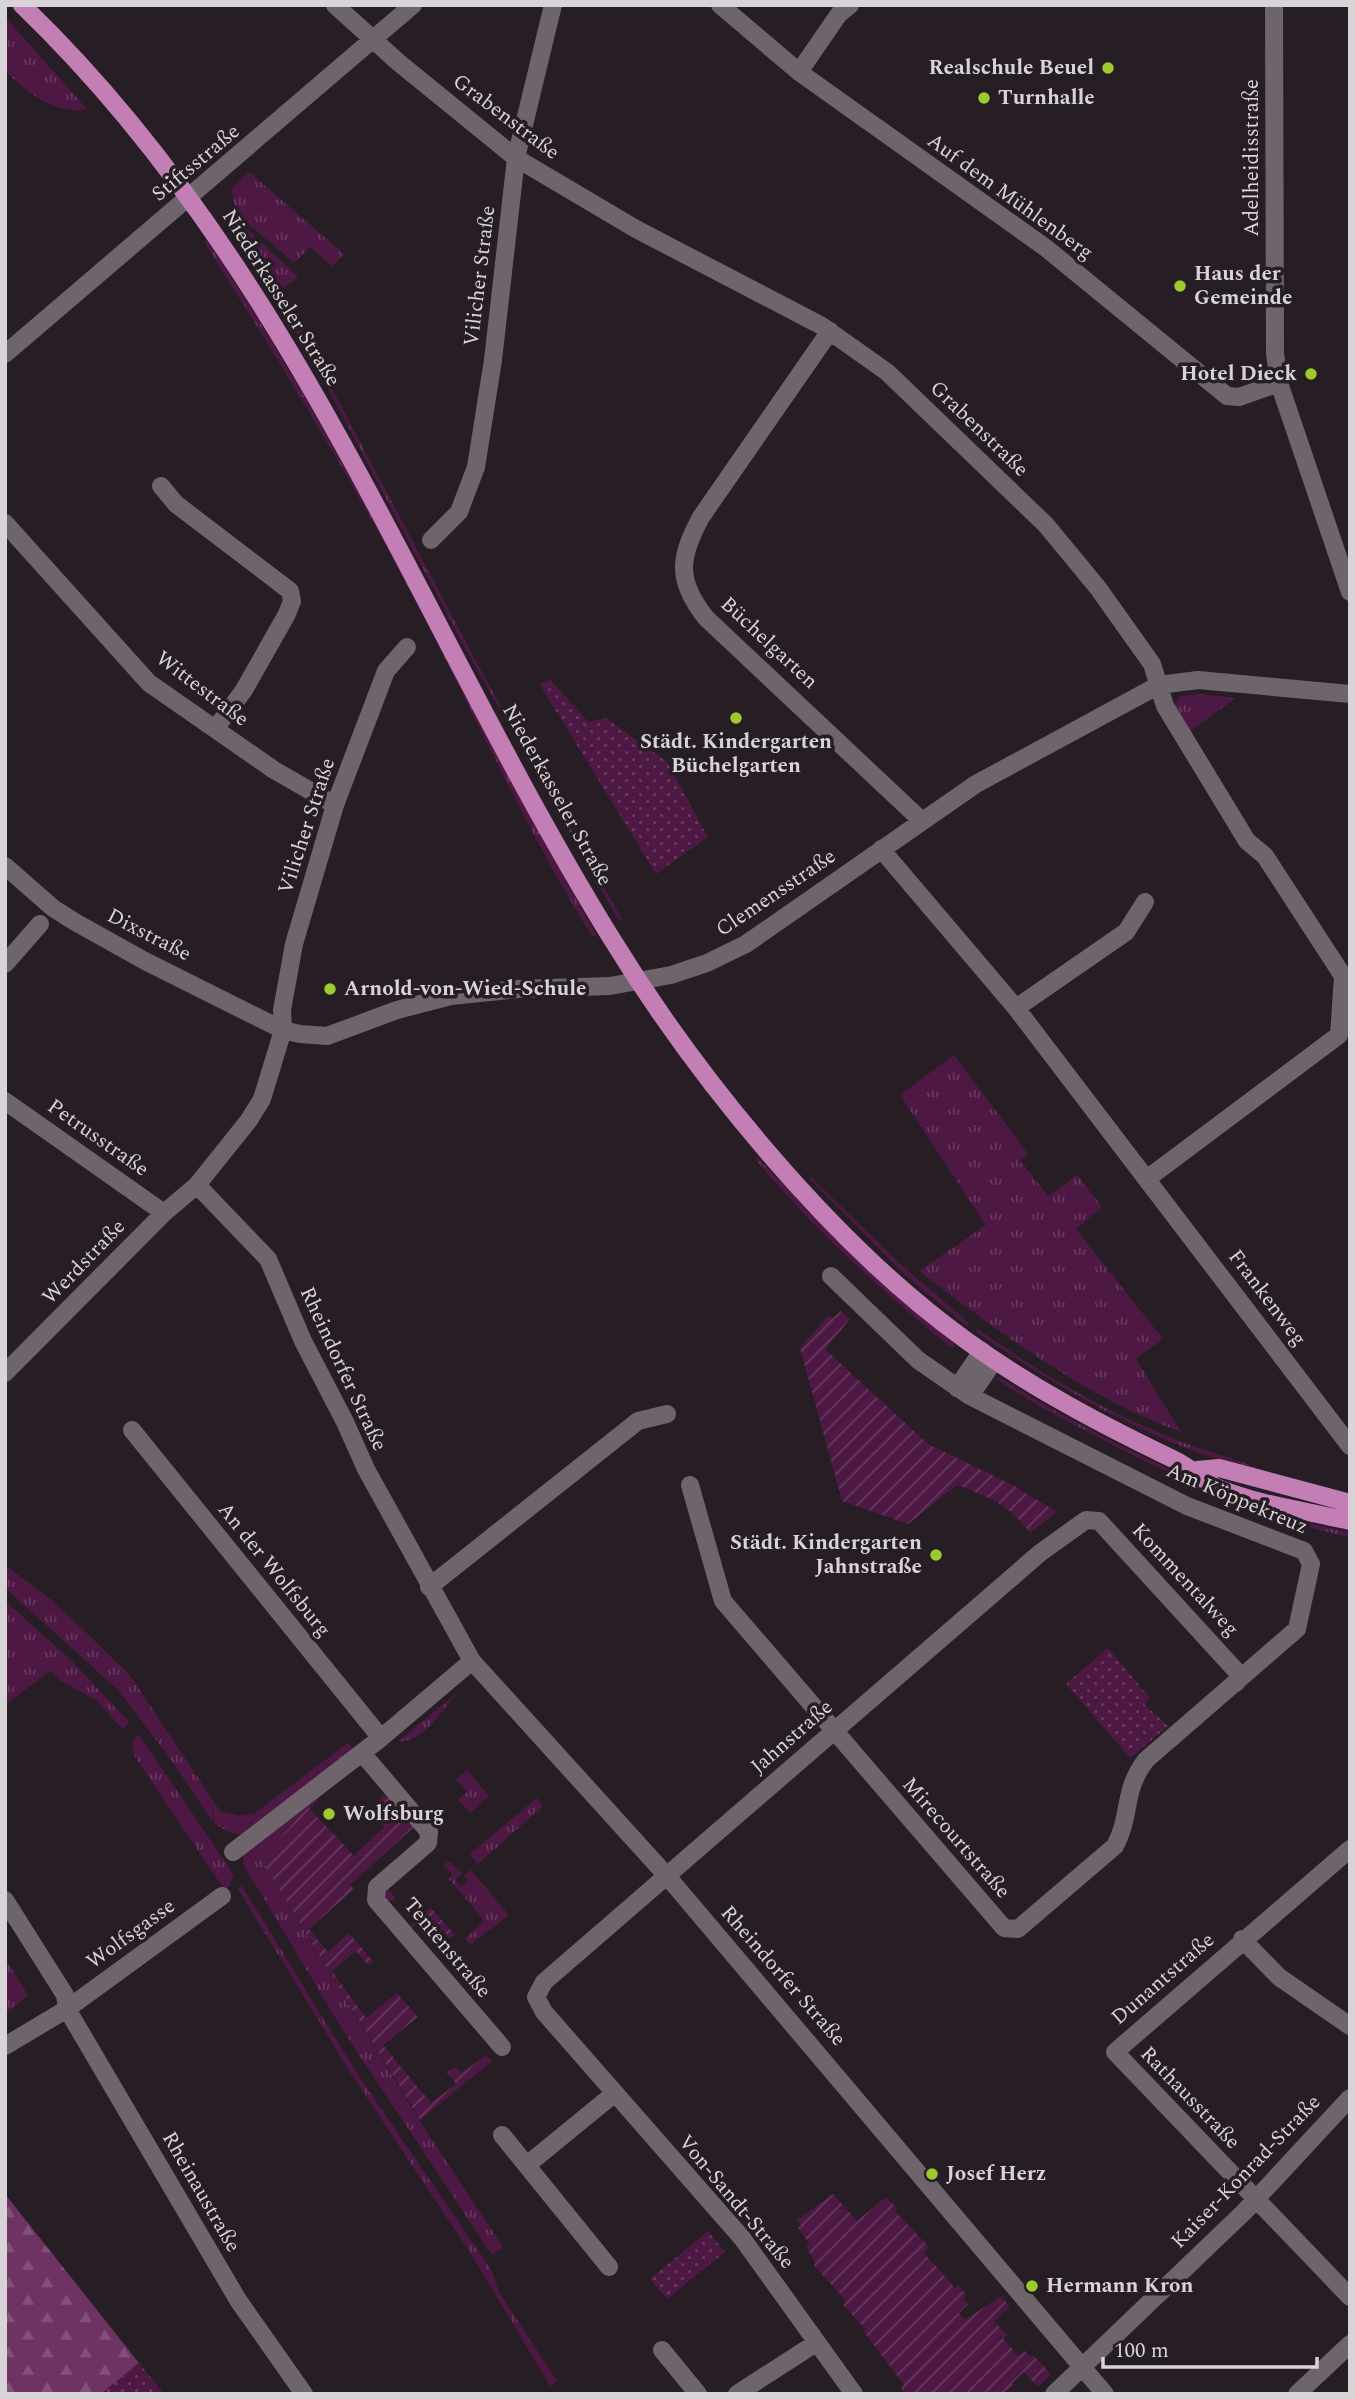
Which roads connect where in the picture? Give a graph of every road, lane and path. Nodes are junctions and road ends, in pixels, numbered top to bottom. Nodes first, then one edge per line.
1 (22, 5) edge
2 (335, 5) edge
3 (413, 5) edge
4 (553, 5) edge
5 (720, 5) edge
6 (850, 5) edge
7 (1274, 5) edge
8 (374, 41) junction
9 (799, 72) junction
10 (516, 158) junction
11 (190, 199) junction
12 (830, 331) junction
13 (5, 354) edge
14 (1273, 385) junction
15 (161, 486) dead end
16 (5, 523) edge
17 (431, 540) dead end
18 (1350, 592) edge
19 (407, 648) dead end
20 (1159, 685) junction
21 (1350, 694) edge
22 (215, 729) junction
23 (334, 805) junction
24 (922, 820) junction
25 (881, 849) junction
26 (5, 866) edge
27 (1145, 902) dead end
28 (40, 924) dead end
29 (5, 964) edge
30 (639, 981) junction
31 (1016, 1008) junction
32 (283, 1030) junction
33 (5, 1101) edge
34 (1148, 1178) junction
35 (197, 1185) junction
36 (164, 1213) junction
37 (831, 1276) dead end
38 (988, 1356) junction
39 (5, 1373) edge
40 (963, 1392) junction
41 (667, 1414) dead end
42 (132, 1430) dead end
43 (1350, 1446) edge
44 (1197, 1470) junction
45 (690, 1486) dead end
46 (1350, 1503) edge
47 (1086, 1520) joint
48 (1350, 1521) edge
49 (429, 1587) junction
50 (472, 1661) junction
51 (1236, 1683) junction
52 (834, 1731) junction
53 (381, 1738) junction
54 (362, 1752) junction
55 (1350, 1849) edge
56 (233, 1852) dead end
57 (667, 1876) junction
58 (222, 1896) dead end
59 (5, 1900) edge
60 (1242, 1940) junction
61 (536, 1997) joint
62 (67, 2009) junction
63 (1350, 2026) edge
64 (5, 2046) edge
65 (502, 2047) dead end
66 (1115, 2052) joint
67 (615, 2094) junction
68 (1350, 2098) edge
69 (502, 2135) dead end
70 (527, 2165) junction
71 (1255, 2199) junction
72 (609, 2267) dead end
73 (1350, 2297) edge
74 (816, 2343) junction
75 (1350, 2344) edge
76 (662, 2350) dead end
77 (1082, 2366) junction
78 (304, 2394) edge
79 (698, 2394) edge
80 (737, 2394) edge
81 (854, 2394) edge
82 (1054, 2394) edge
83 (1105, 2394) edge
84 (1297, 2394) edge

1 - 11 main road, Niederkasseler Straße
2 - 8 street, Grabenstraße
3 - 8 street, Stiftsstraße
4 - 10 street, Vilicher Straße
5 - 9 street, Auf dem Mühlenberg
6 - 9 street
7 - 14 street, Adelheidisstraße
8 - 10 street, Grabenstraße
8 - 11 street, Stiftsstraße
9 - 14 street, Auf dem Mühlenberg
10 - 12 street, Grabenstraße
10 - 17 street, Vilicher Straße
11 - 13 street, Stiftsstraße
11 - 30 main road, Niederkasseler Straße
12 - 20 street, Grabenstraße
12 - 24 street, Büchelgarten
14 - 18 street, Adelheidisstraße
15 - 22 street
16 - 22 street, Wittestraße
19 - 23 street, Vilicher Straße
20 - 21 street, Clemensstraße
20 - 24 street, Clemensstraße
20 - 34 street, Grabenstraße
22 - 23 street, Wittestraße
23 - 32 street, Vilicher Straße
24 - 25 street, Clemensstraße
25 - 30 street, Clemensstraße
25 - 31 street, Frankenweg
26 - 32 street, Dixstraße
27 - 31 street
28 - 29 street
30 - 32 street, Clemensstraße
30 - 38 main road, Niederkasseler Straße
31 - 34 street, Frankenweg
32 - 35 street
33 - 36 street, Petrusstraße
34 - 43 street, Frankenweg
35 - 36 street, Werdstraße
35 - 49 street, Rheindorfer Straße
36 - 39 street, Werdstraße
37 - 40 street, Am Köppekreuz
38 - 40 street
38 - 44 main road, Niederkasseler Straße
40 - 51 street, Am Köppekreuz
41 - 49 street
42 - 53 street, An der Wolfsburg
44 - 46 main road, Niederkasseler Straße
44 - 48 main road, Niederkasseler Straße
45 - 52 street, Mirecourtstraße
47 - 51 street, Kommentalweg
47 - 52 street, Jahnstraße
49 - 50 street, Rheindorfer Straße
50 - 53 street
50 - 57 street, Rheindorfer Straße
51 - 52 street, Mirecourtstraße
52 - 57 street, Jahnstraße
53 - 54 street
54 - 56 street
54 - 65 street, Tentenstraße
55 - 60 street, Dunantstraße
57 - 61 street, Jahnstraße
57 - 77 street, Rheindorfer Straße
58 - 62 street, Wolfsgasse
59 - 62 street, Rheinaustraße
60 - 63 street, Dunantstraße
60 - 66 street, Dunantstraße
61 - 67 street, Von-Sandt-Straße
62 - 64 street
62 - 78 street, Rheinaustraße
66 - 71 street, Rathausstraße
67 - 70 street
67 - 74 street, Von-Sandt-Straße
68 - 71 street, Kaiser-Konrad-Straße
69 - 70 street
70 - 72 street
71 - 73 street, Rathausstraße
71 - 77 street, Kaiser-Konrad-Straße
74 - 80 street
74 - 81 street, Von-Sandt-Straße
75 - 84 street
76 - 79 street
77 - 82 street, Kaiser-Konrad-Straße
77 - 83 street, Rheindorfer Straße

